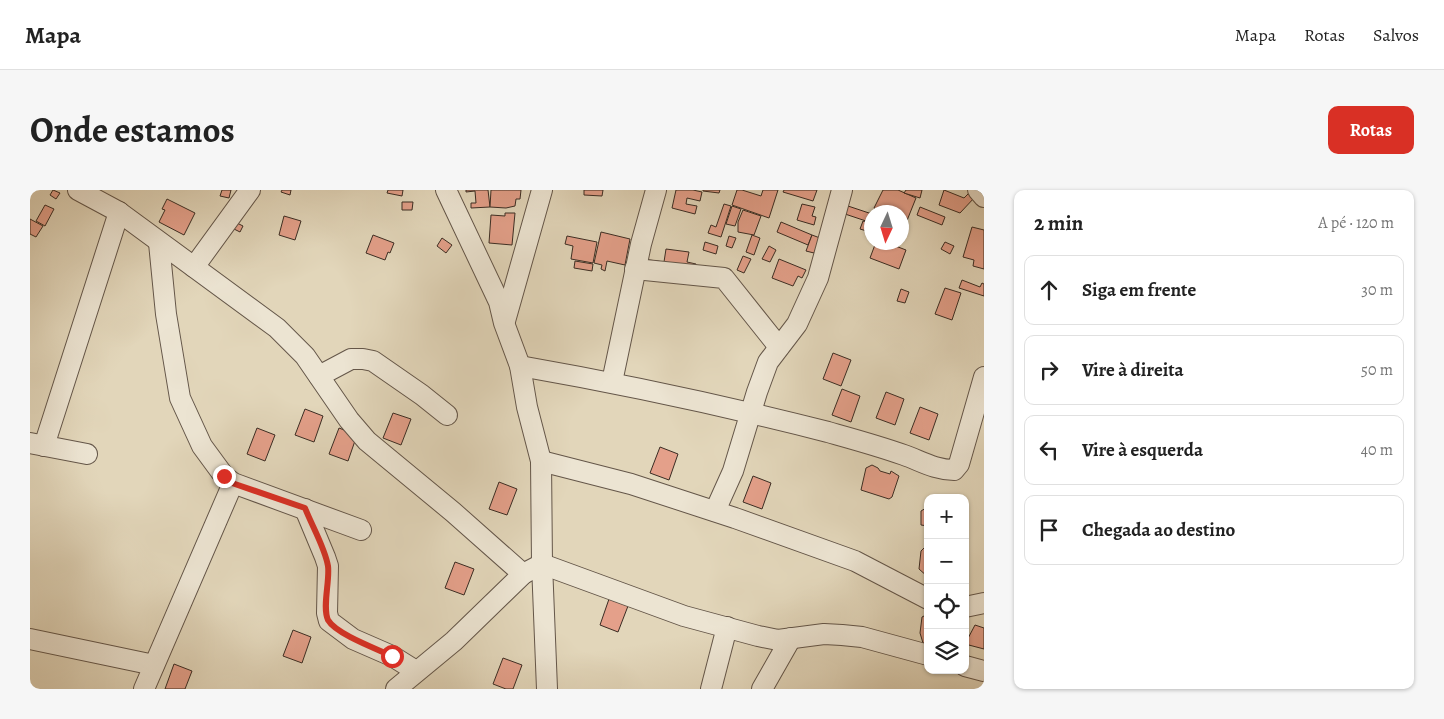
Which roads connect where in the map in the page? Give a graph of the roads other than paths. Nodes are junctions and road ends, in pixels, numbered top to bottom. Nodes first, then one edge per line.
1 (78, 190) edge
2 (250, 190) edge
3 (446, 190) edge
4 (542, 190) edge
5 (656, 190) edge
6 (842, 190) edge
7 (978, 190) edge
8 (984, 197) edge
9 (119, 212) junction
10 (159, 243) junction
11 (194, 267) junction
12 (636, 269) junction
13 (504, 323) junction
14 (779, 348) junction
15 (520, 366) junction
16 (319, 376) junction
17 (984, 377) edge
18 (612, 382) junction
19 (752, 413) junction
20 (447, 416) dead end
21 (34, 446) edge
22 (86, 454) dead end
23 (541, 461) junction
24 (232, 483) junction
25 (305, 508) junction
26 (715, 511) junction
27 (361, 530) dead end
28 (542, 564) junction
29 (523, 574) junction
30 (924, 597) edge
31 (984, 602) edge
32 (969, 606) edge
33 (727, 627) junction
34 (791, 638) junction
35 (30, 639) edge
36 (924, 655) edge
37 (154, 665) junction
38 (969, 667) edge
39 (984, 671) edge
40 (416, 672) junction
41 (144, 689) edge
42 (396, 689) edge
43 (546, 689) edge
44 (711, 689) edge
45 (762, 689) edge

1 - 9 street
2 - 11 street
3 - 13 street
4 - 13 street
5 - 12 street
6 - 14 street
7 - 8 street
9 - 10 street
9 - 21 street
10 - 11 street
10 - 24 street
11 - 16 street
12 - 14 street
12 - 18 street
13 - 15 street
14 - 19 street
15 - 18 street
15 - 23 street
16 - 20 street
16 - 29 street
17 - 19 street
18 - 19 street
19 - 26 street
21 - 22 street
23 - 26 street
23 - 28 street
24 - 25 street
24 - 37 street
25 - 27 street
25 - 40 street
26 - 30 street
28 - 29 street
28 - 33 street
28 - 43 street
29 - 40 street
31 - 32 street
33 - 34 street
33 - 44 street
34 - 36 street
34 - 45 street
35 - 37 street
37 - 41 street
38 - 39 street
40 - 42 street

